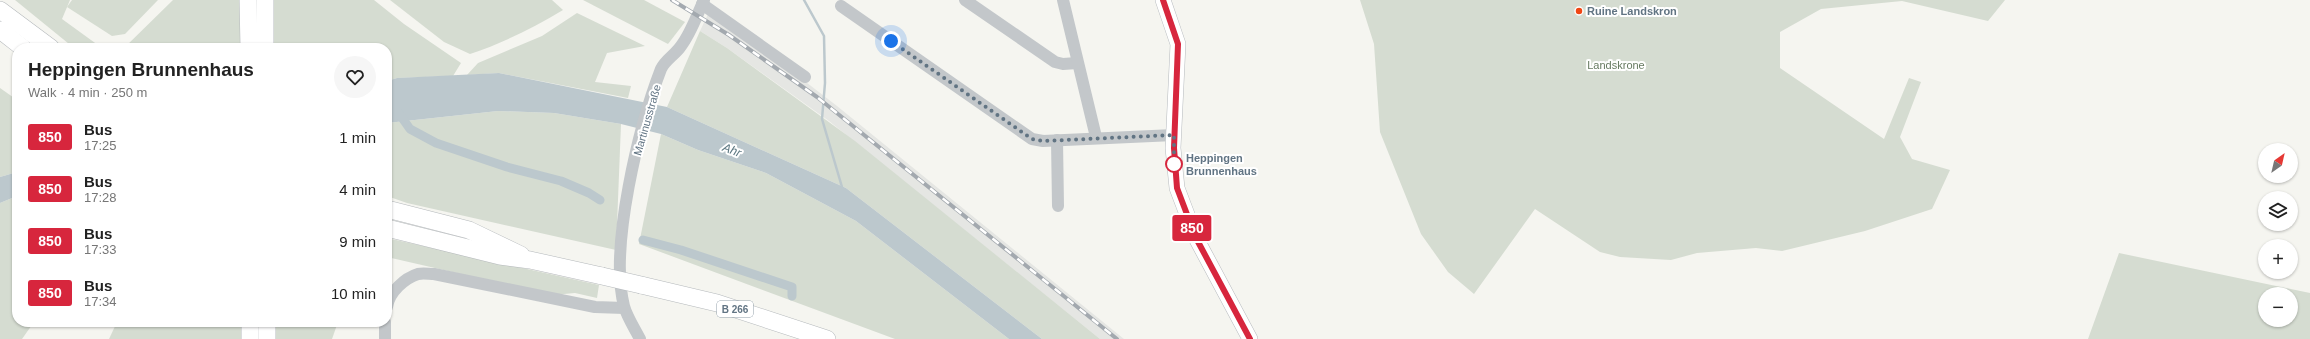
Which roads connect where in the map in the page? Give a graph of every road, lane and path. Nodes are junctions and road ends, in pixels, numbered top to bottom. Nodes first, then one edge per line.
1 (248, 0) edge
2 (265, 0) edge
3 (965, 0) edge
4 (1063, 0) edge
5 (1163, 0) edge
6 (703, 2) edge
7 (841, 6) dead end
8 (0, 10) edge
9 (0, 30) edge
10 (17, 43) edge
11 (44, 43) edge
12 (249, 43) edge
13 (265, 43) edge
14 (1077, 63) junction
15 (805, 77) dead end
16 (1174, 135) junction
17 (1096, 137) junction
18 (1057, 140) junction
19 (1058, 206) dead end
20 (392, 210) edge
21 (392, 229) edge
22 (530, 260) junction
23 (392, 296) edge
24 (624, 308) junction
25 (250, 327) edge
26 (267, 327) edge
27 (386, 327) edge
28 (250, 339) edge
29 (267, 339) edge
30 (385, 339) edge
31 (640, 339) edge
32 (827, 339) edge
33 (1250, 339) edge

1 - 12 highway
2 - 13 highway
3 - 14 street
4 - 14 street
5 - 16 main road
6 - 15 street, Martinusstraße
6 - 24 street, Martinusstraße
7 - 18 street
8 - 11 highway
9 - 10 highway
14 - 17 street
16 - 17 street
16 - 33 main road
17 - 18 street
18 - 19 street
20 - 22 highway, B 266
21 - 22 highway, B 266
22 - 32 highway, B 266, bridge
23 - 24 street
24 - 31 street
25 - 28 highway
26 - 29 highway
27 - 30 street

